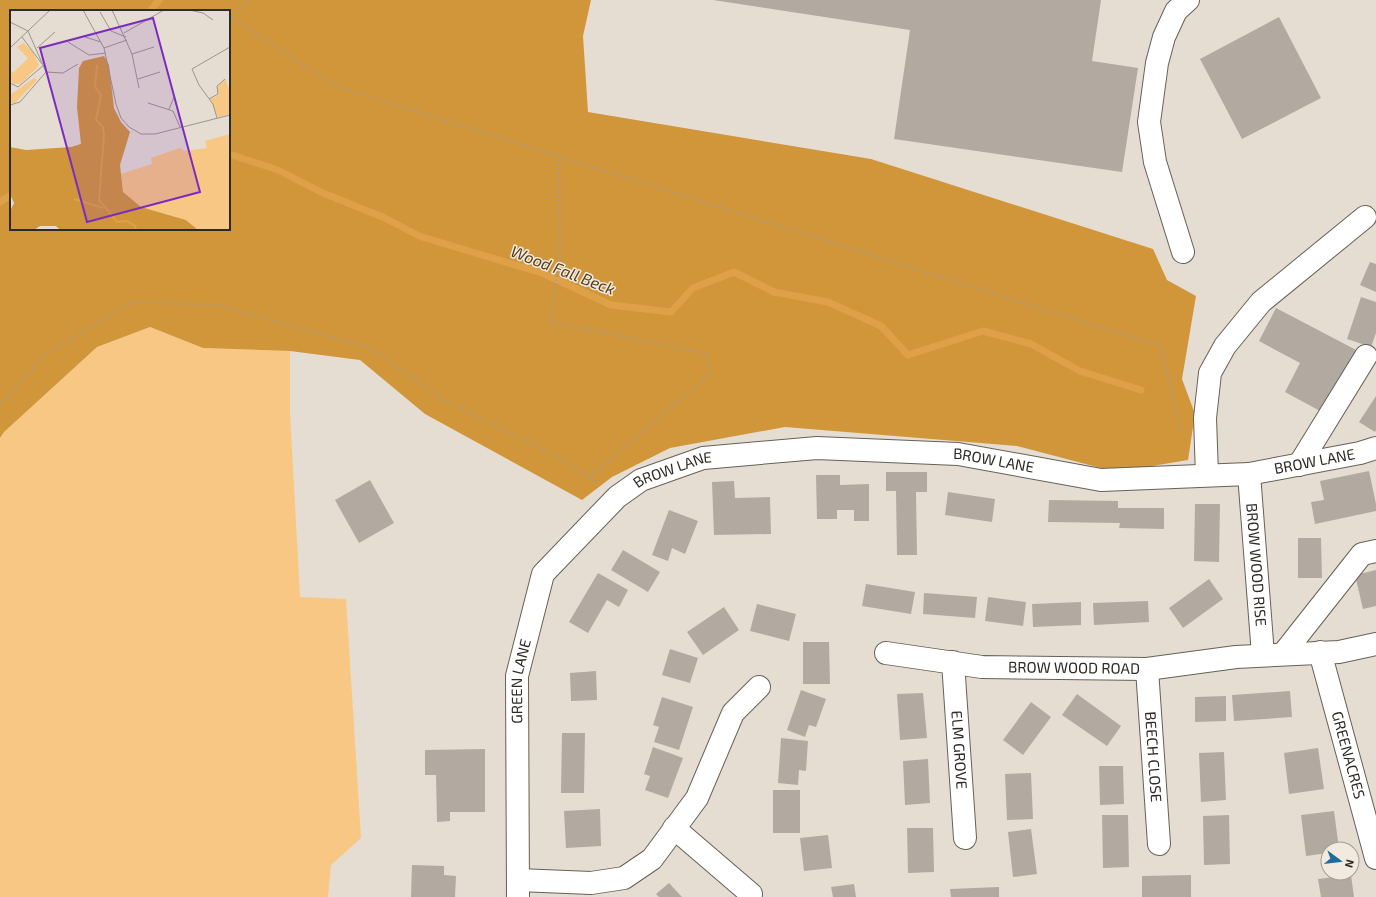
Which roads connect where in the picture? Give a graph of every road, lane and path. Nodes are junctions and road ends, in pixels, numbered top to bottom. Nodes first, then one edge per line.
1 (248, 0) edge
2 (1188, 0) edge
3 (559, 156) junction
4 (1365, 217) dead end
5 (1183, 252) dead end
6 (1366, 356) dead end
7 (0, 404) edge
8 (1183, 437) dead end
9 (1376, 448) edge
10 (1299, 464) junction
11 (1249, 474) junction
12 (1207, 475) junction
13 (588, 477) junction
14 (617, 497) junction
15 (1376, 551) edge
16 (1376, 644) edge
17 (1320, 652) junction
18 (886, 653) dead end
19 (1273, 655) junction
20 (953, 662) junction
21 (1147, 669) junction
22 (759, 687) dead end
23 (674, 828) junction
24 (964, 838) dead end
25 (1159, 844) dead end
26 (1376, 858) edge
27 (518, 888) edge
28 (751, 894) dead end

1 - 3 path
2 - 5 street
3 - 8 path
3 - 13 path
4 - 12 street
6 - 10 street
7 - 13 path
9 - 10 street, BROW LANE
10 - 11 street, BROW LANE
11 - 12 street, BROW LANE
11 - 19 street, BROW WOOD RISE
12 - 14 street, BROW LANE
13 - 14 path
14 - 27 street, GREEN LANE
15 - 19 street
16 - 17 street, BROW WOOD ROAD
17 - 19 street, BROW WOOD ROAD
17 - 26 street, GREENACRES
18 - 20 street, BROW WOOD ROAD
19 - 21 street, BROW WOOD ROAD
20 - 21 street, BROW WOOD ROAD
20 - 24 street, ELM GROVE
21 - 25 street, BEECH CLOSE
22 - 23 street
23 - 27 street
23 - 28 street

